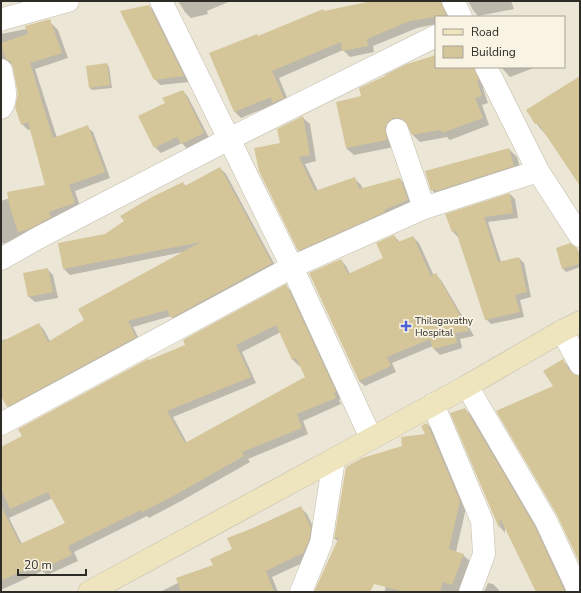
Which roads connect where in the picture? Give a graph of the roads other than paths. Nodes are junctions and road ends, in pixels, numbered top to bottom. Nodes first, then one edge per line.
1 (68, 1) edge
2 (161, 1) edge
3 (453, 1) edge
4 (460, 16) edge
5 (1, 20) edge
6 (435, 36) edge
7 (486, 68) edge
8 (1, 70) edge
9 (1, 108) edge
10 (397, 130) dead end
11 (229, 139) junction
12 (538, 171) junction
13 (424, 208) junction
14 (580, 236) edge
15 (1, 259) edge
16 (292, 267) junction
17 (571, 326) edge
18 (580, 364) edge
19 (467, 386) junction
20 (433, 404) junction
21 (1, 424) edge
22 (372, 438) junction
23 (334, 459) junction
24 (89, 592) edge
25 (301, 592) edge
26 (470, 592) edge
27 (579, 592) edge

1 - 5 street
2 - 11 street
3 - 4 street
6 - 11 street
7 - 12 street
8 - 9 street
10 - 13 street
11 - 15 street
11 - 16 street
12 - 13 street
12 - 14 street
13 - 16 street
16 - 21 street
16 - 22 street
17 - 18 street
17 - 19 street
19 - 20 street
19 - 27 street
20 - 22 street
20 - 26 street
22 - 23 street
23 - 24 street
23 - 25 street

